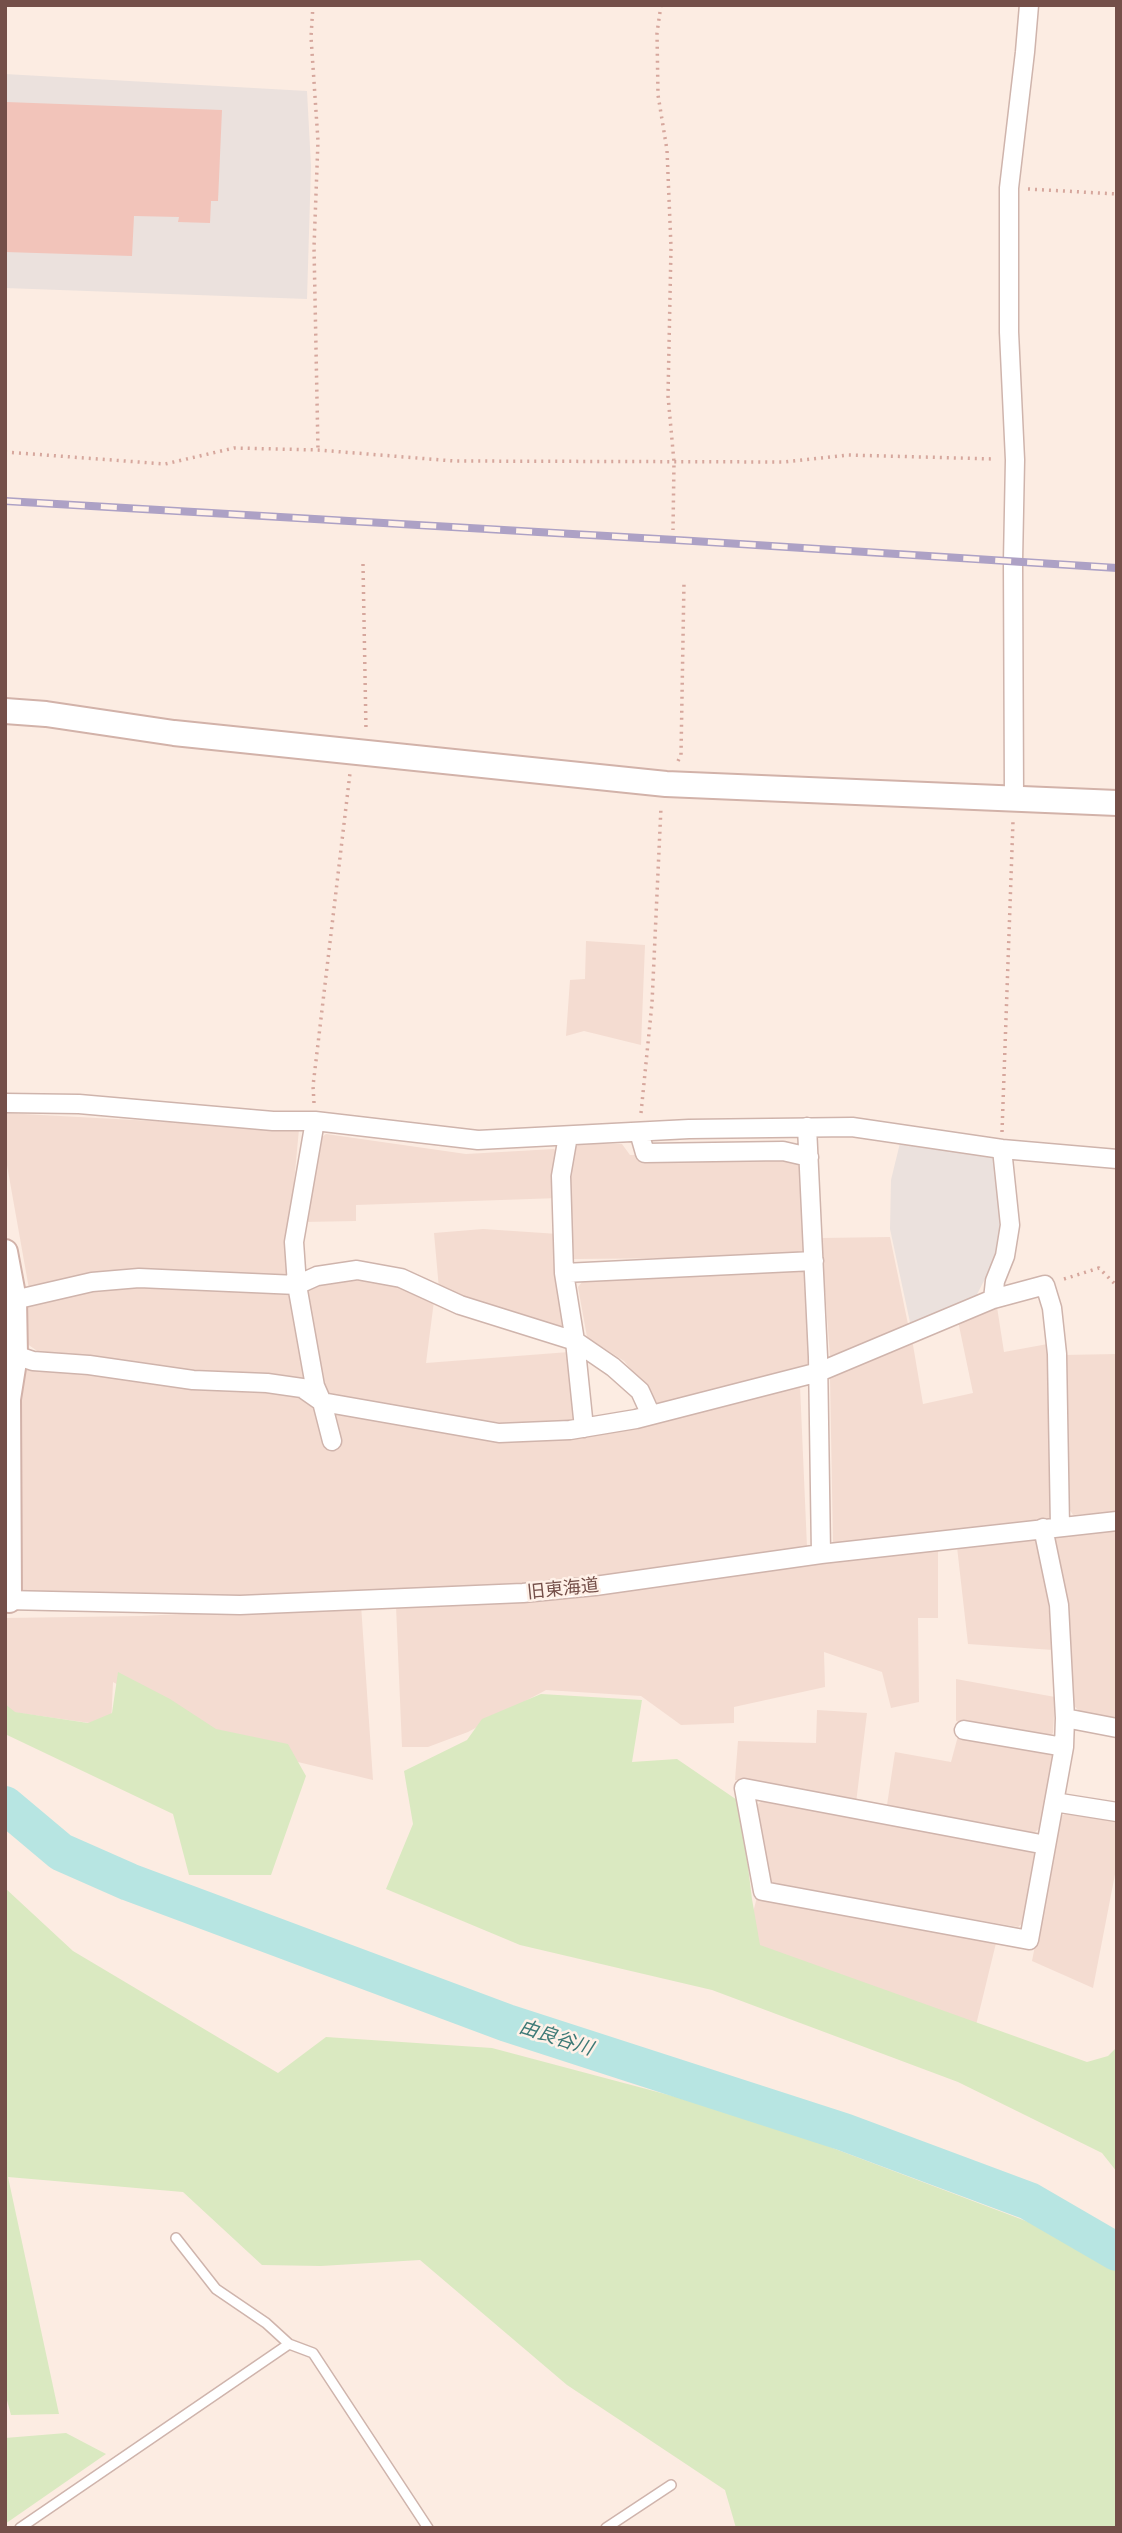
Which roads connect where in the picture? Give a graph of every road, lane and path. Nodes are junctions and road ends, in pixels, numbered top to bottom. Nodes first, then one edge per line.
1 (313, 5) edge
2 (660, 5) edge
3 (1029, 5) edge
4 (1009, 188) junction
5 (1117, 194) edge
6 (318, 450) junction
7 (5, 452) edge
8 (1015, 460) junction
9 (674, 462) junction
10 (673, 530) dead end
11 (363, 564) dead end
12 (684, 582) dead end
13 (5, 711) edge
14 (355, 752) junction
15 (666, 784) junction
16 (1014, 798) junction
17 (1117, 803) edge
18 (5, 1103) edge
19 (315, 1121) junction
20 (807, 1127) junction
21 (639, 1132) junction
22 (568, 1136) junction
23 (1002, 1149) junction
24 (809, 1157) junction
25 (1117, 1159) edge
26 (5, 1252) edge
27 (814, 1261) junction
28 (564, 1273) junction
29 (297, 1285) junction
30 (1045, 1285) junction
31 (1117, 1286) edge
32 (993, 1299) junction
33 (14, 1300) junction
34 (575, 1340) junction
35 (15, 1354) junction
36 (819, 1372) junction
37 (6, 1399) edge
38 (322, 1402) junction
39 (651, 1415) junction
40 (584, 1428) junction
41 (331, 1441) dead end
42 (1117, 1521) edge
43 (1051, 1527) junction
44 (821, 1554) junction
45 (7, 1600) edge
46 (1066, 1718) junction
47 (1117, 1728) edge
48 (964, 1730) dead end
49 (1065, 1747) junction
50 (1054, 1802) junction
51 (1117, 1812) edge
52 (1046, 1844) junction
53 (176, 2238) dead end
54 (289, 2344) junction
55 (671, 2485) dead end
56 (20, 2528) edge
57 (429, 2528) edge
58 (606, 2528) edge

1 - 6 path
2 - 9 path
3 - 4 street
4 - 5 path
4 - 8 street
6 - 7 path
6 - 9 path
8 - 9 path
8 - 16 street
9 - 10 path
11 - 14 path
12 - 15 path
13 - 14 street
14 - 15 street
14 - 19 path
15 - 16 street
15 - 21 path
16 - 17 street
16 - 23 path
18 - 19 street
19 - 22 street
19 - 29 street
20 - 21 street
20 - 23 street
20 - 24 street
21 - 22 street
21 - 24 street
22 - 28 street
23 - 25 street
23 - 32 street
24 - 27 street
26 - 33 street
27 - 28 street
27 - 36 street
28 - 34 street
29 - 33 street
29 - 34 street
29 - 38 street
30 - 31 path
30 - 32 street
30 - 43 street
32 - 36 street
33 - 35 street
34 - 39 street
34 - 40 street
35 - 37 street
35 - 38 street
36 - 39 street
36 - 44 street
37 - 45 street
38 - 40 street
38 - 41 street
39 - 40 street
42 - 43 street, 旧東海道
43 - 44 street, 旧東海道
43 - 46 street
44 - 45 street, 旧東海道
46 - 47 street
46 - 49 street
48 - 49 street
49 - 50 street
50 - 51 street
50 - 52 street
52 - 52 street
53 - 54 lane
54 - 56 lane
54 - 57 lane
55 - 58 lane

